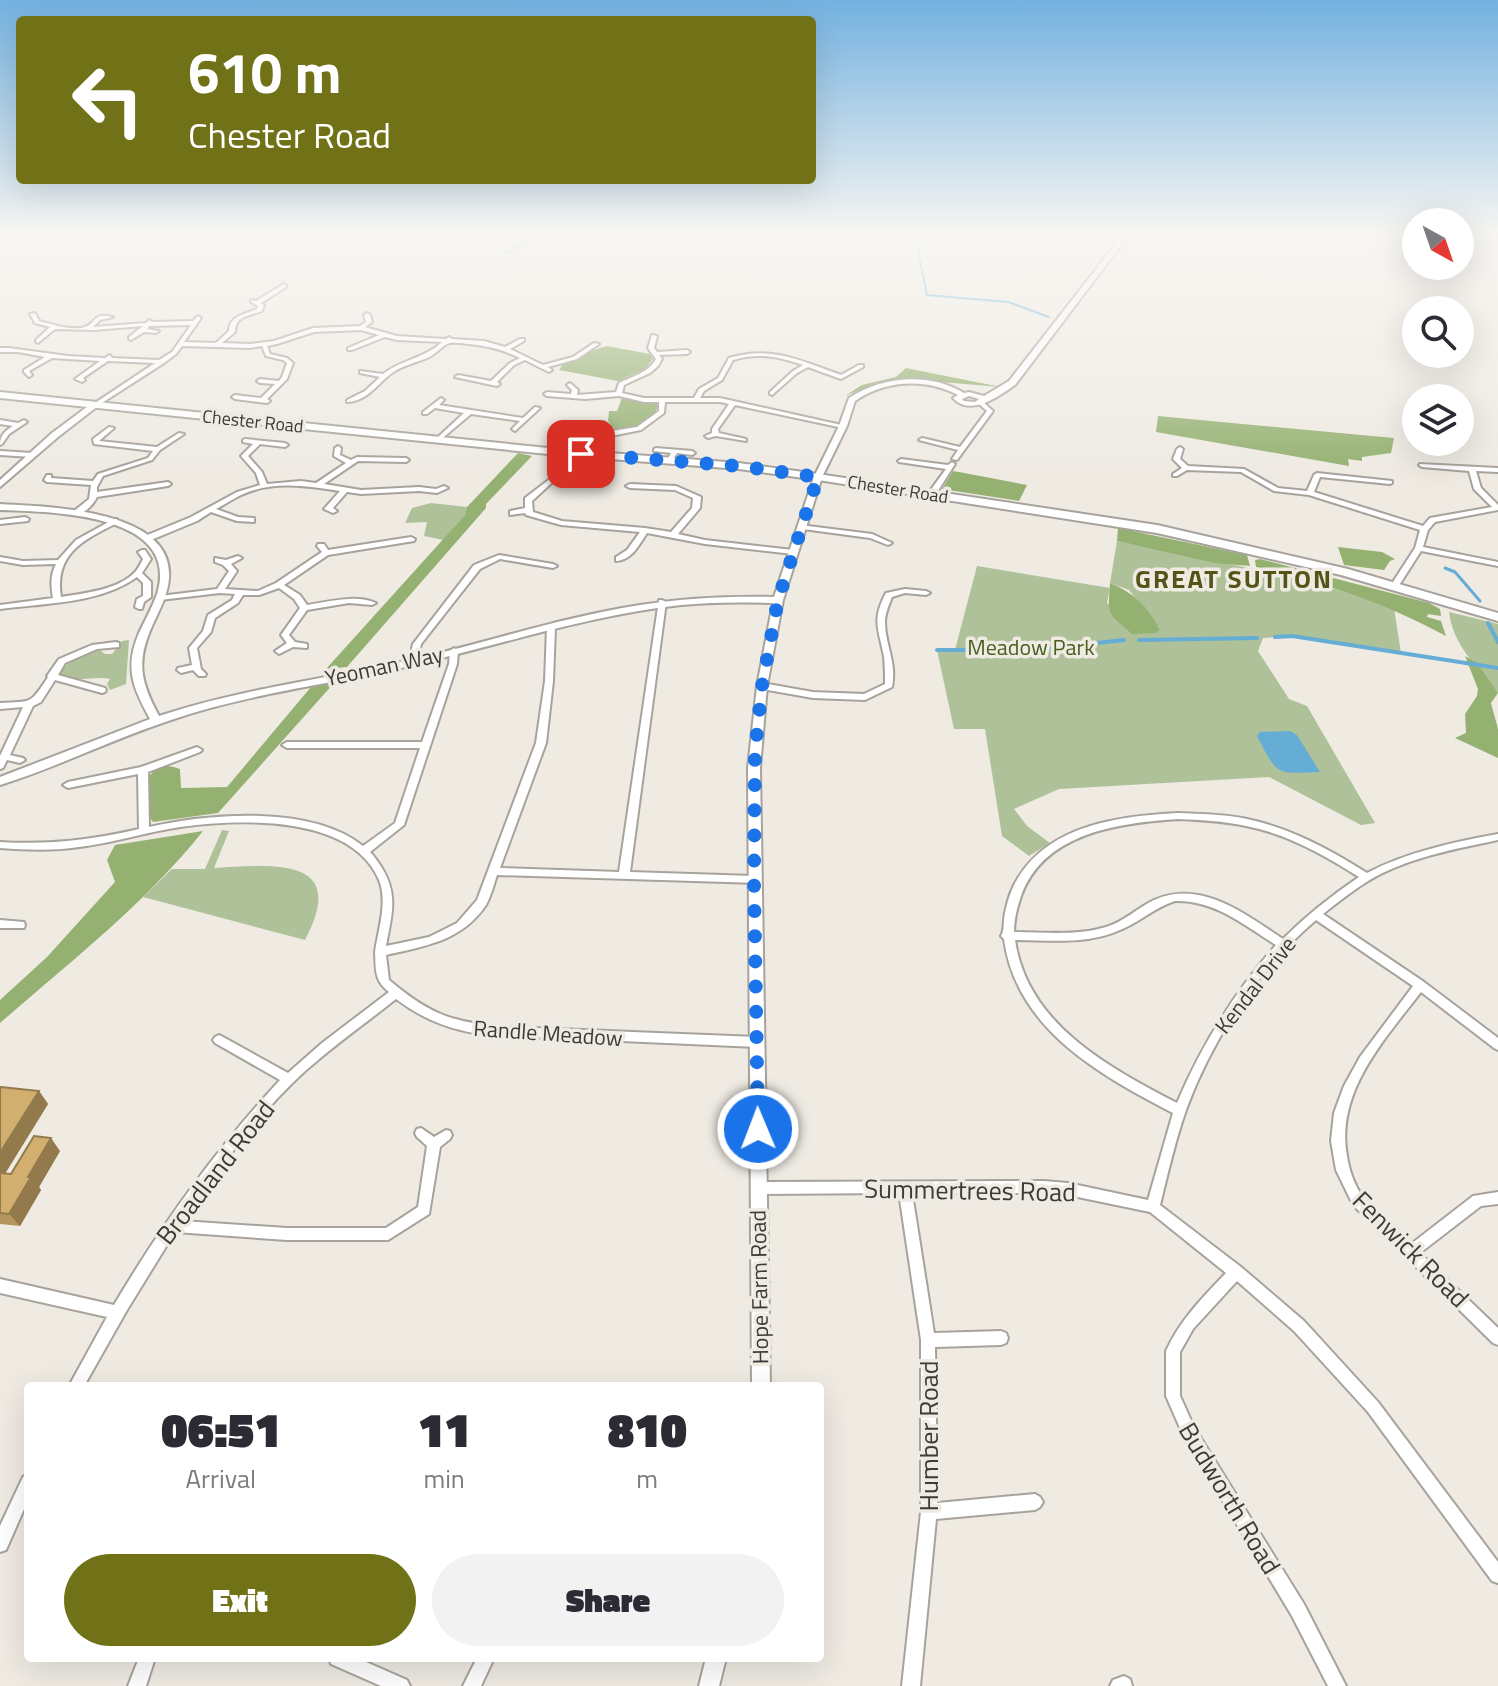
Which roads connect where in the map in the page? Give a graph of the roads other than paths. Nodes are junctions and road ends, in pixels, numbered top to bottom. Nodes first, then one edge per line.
1 (31, 315) edge
2 (33, 315) edge
3 (243, 315) edge
4 (1065, 315) edge
5 (82, 316) dead end
6 (370, 316) dead end
7 (24, 317) dead end
8 (110, 317) dead end
9 (98, 318) junction
10 (149, 322) junction
11 (54, 327) junction
12 (87, 328) junction
13 (361, 328) junction
14 (143, 330) junction
15 (156, 331) dead end
16 (384, 335) junction
17 (654, 336) dead end
18 (131, 338) dead end
19 (449, 339) junction
20 (522, 340) dead end
21 (38, 341) dead end
22 (181, 344) junction
23 (218, 344) junction
24 (264, 345) junction
25 (591, 345) dead end
26 (356, 349) dead end
27 (506, 349) junction
28 (0, 350) edge
29 (685, 350) dead end
30 (655, 354) junction
31 (52, 355) junction
32 (110, 357) junction
33 (525, 358) junction
34 (162, 362) junction
35 (806, 366) junction
36 (861, 366) dead end
37 (362, 372) dead end
38 (15, 373) dead end
39 (385, 376) junction
40 (463, 376) dead end
41 (70, 380) dead end
42 (264, 380) dead end
43 (280, 383) junction
44 (570, 385) dead end
45 (772, 393) dead end
46 (547, 394) dead end
47 (619, 394) junction
48 (0, 395) edge
49 (235, 397) dead end
50 (574, 397) junction
51 (697, 398) junction
52 (662, 399) junction
53 (441, 400) dead end
54 (981, 400) junction
55 (349, 401) dead end
56 (733, 403) junction
57 (94, 406) junction
58 (434, 406) junction
59 (537, 408) dead end
60 (470, 411) junction
61 (829, 411) dead end
62 (425, 413) dead end
63 (525, 420) junction
64 (818, 420) junction
65 (0, 422) edge
66 (604, 424) dead end
67 (843, 426) junction
68 (111, 428) dead end
69 (515, 429) dead end
70 (181, 434) dead end
71 (611, 434) junction
72 (588, 436) dead end
73 (439, 439) junction
74 (744, 440) dead end
75 (922, 440) dead end
76 (245, 441) dead end
77 (0, 443) edge
78 (257, 444) junction
79 (285, 445) dead end
80 (338, 448) dead end
81 (158, 449) junction
82 (960, 449) junction
83 (1180, 449) dead end
84 (656, 450) dead end
85 (0, 453) edge
86 (692, 453) dead end
87 (32, 455) junction
88 (673, 456) junction
89 (901, 461) dead end
90 (349, 462) junction
91 (403, 462) dead end
92 (952, 463) junction
93 (1422, 465) dead end
94 (1186, 468) junction
95 (1472, 469) junction
96 (1498, 470) edge
97 (1175, 475) dead end
98 (555, 477) dead end
99 (818, 477) junction
100 (46, 480) dead end
101 (1390, 482) dead end
102 (94, 483) junction
103 (0, 484) edge
104 (168, 484) dead end
105 (1263, 484) junction
106 (318, 485) junction
107 (264, 486) junction
108 (630, 486) dead end
109 (1249, 486) dead end
110 (344, 491) junction
111 (440, 492) dead end
112 (1310, 493) junction
113 (94, 495) junction
114 (931, 495) junction
115 (0, 507) edge
116 (1497, 508) edge
117 (209, 509) junction
118 (326, 510) dead end
119 (528, 510) junction
120 (77, 513) junction
121 (513, 513) dead end
122 (25, 519) dead end
123 (251, 520) dead end
124 (114, 521) junction
125 (0, 522) edge
126 (803, 527) junction
127 (1424, 529) junction
128 (645, 530) junction
129 (673, 535) junction
130 (148, 538) junction
131 (411, 539) dead end
132 (888, 543) dead end
133 (1419, 548) junction
134 (142, 552) dead end
135 (793, 552) junction
136 (238, 558) dead end
137 (0, 559) edge
138 (619, 559) dead end
139 (58, 562) junction
140 (1498, 564) edge
141 (553, 566) dead end
142 (138, 574) junction
143 (279, 585) junction
144 (1395, 585) junction
145 (220, 591) junction
146 (364, 592) dead end
147 (926, 593) dead end
148 (239, 594) junction
149 (160, 598) junction
150 (57, 599) junction
151 (778, 600) junction
152 (358, 601) junction
153 (662, 602) junction
154 (372, 603) dead end
155 (0, 607) edge
156 (139, 607) dead end
157 (304, 608) junction
158 (1498, 617) edge
159 (551, 627) junction
160 (292, 644) junction
161 (116, 645) dead end
162 (304, 646) dead end
163 (279, 651) dead end
164 (454, 651) junction
165 (413, 662) junction
166 (181, 670) dead end
167 (51, 676) junction
168 (762, 686) junction
169 (102, 690) dead end
170 (29, 704) junction
171 (0, 706) edge
172 (156, 720) junction
173 (295, 742) dead end
174 (425, 745) junction
175 (197, 750) dead end
176 (20, 760) dead end
177 (2, 761) edge
178 (143, 770) junction
179 (0, 781) edge
180 (68, 785) dead end
181 (144, 831) junction
182 (1498, 837) edge
183 (0, 845) edge
184 (364, 851) junction
185 (495, 871) junction
186 (624, 876) junction
187 (1366, 877) junction
188 (754, 880) junction
189 (1317, 915) junction
190 (1006, 936) junction
191 (1282, 944) junction
192 (380, 952) junction
193 (1420, 985) junction
194 (396, 993) junction
195 (219, 1040) dead end
196 (757, 1042) junction
197 (1498, 1045) edge
198 (289, 1079) junction
199 (1179, 1110) junction
200 (421, 1133) dead end
201 (446, 1135) dead end
202 (434, 1144) junction
203 (757, 1188) junction
204 (905, 1188) junction
205 (1498, 1198) edge
206 (1153, 1207) junction
207 (170, 1226) junction
208 (1411, 1252) junction
209 (1236, 1272) junction
210 (0, 1286) edge
211 (116, 1312) junction
212 (1001, 1338) dead end
213 (1498, 1338) edge
214 (928, 1340) junction
215 (78, 1382) edge
216 (761, 1382) edge
217 (24, 1491) edge
218 (1035, 1502) dead end
219 (929, 1512) junction
220 (0, 1544) edge
221 (1498, 1575) edge
222 (146, 1662) edge
223 (346, 1662) edge
224 (484, 1662) edge
225 (715, 1662) edge
226 (137, 1686) edge
227 (401, 1686) edge
228 (472, 1686) edge
229 (709, 1686) edge
230 (911, 1686) edge
231 (1337, 1686) edge

1 - 7 street
2 - 11 street
3 - 23 street
4 - 54 street
5 - 9 street
6 - 13 street
8 - 9 street
9 - 12 street
10 - 12 street
10 - 14 street
10 - 22 street
11 - 12 street
11 - 21 street
13 - 16 street
13 - 24 street
14 - 15 street
14 - 18 street
16 - 19 street
16 - 26 street
17 - 30 street
19 - 27 street
19 - 39 street
20 - 27 street
22 - 23 street
22 - 34 street
23 - 24 street
24 - 43 street
25 - 33 street
27 - 33 street
28 - 31 street
29 - 30 street
30 - 47 street
31 - 32 street
31 - 38 street
32 - 34 street
32 - 41 street
33 - 40 street
34 - 57 street
35 - 36 street
35 - 45 street
35 - 51 street
37 - 39 street
39 - 55 street
42 - 43 street
43 - 49 street
44 - 50 street
46 - 50 street
47 - 50 street
47 - 52 street
48 - 57 main road, Chester Road
51 - 52 street
51 - 56 street
52 - 71 street
53 - 58 street
54 - 67 street, Hope Farm Road
54 - 82 street
56 - 64 street
56 - 74 street
57 - 73 main road, Chester Road
57 - 87 street
58 - 60 street
58 - 62 street
59 - 63 street
60 - 63 street
60 - 73 street
61 - 64 street
63 - 69 street
64 - 67 street
65 - 77 street
66 - 71 street
67 - 99 street, Hope Farm Road
68 - 81 street
70 - 81 street
71 - 72 street
73 - 88 main road, Chester Road
75 - 82 street
76 - 78 street
78 - 79 street
78 - 107 street
80 - 90 street
81 - 102 street
82 - 92 street
83 - 94 street
84 - 88 street
85 - 87 street
86 - 88 street
87 - 103 street
88 - 99 main road, Chester Road
89 - 92 street
90 - 91 street
90 - 106 street
92 - 114 street
93 - 95 street
94 - 97 street
94 - 105 street
95 - 96 street
95 - 116 street
98 - 119 street
99 - 114 main road, Chester Road
99 - 126 street, Hope Farm Road
100 - 102 street
101 - 112 street
102 - 113 street
104 - 113 street
105 - 109 street
105 - 112 street
106 - 107 street
106 - 110 street
107 - 117 street
108 - 129 street
110 - 111 street
110 - 118 street
112 - 127 street
113 - 120 street
114 - 144 main road, Chester Road
115 - 120 street
116 - 127 street
117 - 123 street
117 - 130 street
119 - 121 street
119 - 128 street
120 - 124 street
122 - 125 street
124 - 130 street
124 - 139 street
126 - 132 street
126 - 135 street, Hope Farm Road
127 - 133 street
128 - 129 street
128 - 138 street
129 - 135 street
130 - 149 street
131 - 143 street
133 - 140 street
133 - 144 street
134 - 142 street
135 - 151 street, Hope Farm Road
136 - 145 street
137 - 139 street
139 - 150 street
141 - 165 street
142 - 150 street
142 - 156 street
143 - 148 street
143 - 157 street
144 - 158 main road, Chester Road
145 - 148 street
145 - 149 street
146 - 152 street
147 - 168 street
148 - 166 street
149 - 172 street
150 - 155 street
151 - 153 street, Yeoman Way
151 - 168 street, Hope Farm Road
152 - 154 street
152 - 157 street
153 - 159 street, Yeoman Way
153 - 186 street
157 - 160 street
159 - 164 street, Yeoman Way
159 - 185 street
160 - 162 street
160 - 163 street
161 - 167 street
164 - 165 street, Yeoman Way
164 - 174 street
165 - 172 street, Yeoman Way
167 - 169 street
167 - 170 street
168 - 188 street, Hope Farm Road
170 - 171 street
170 - 177 street
172 - 179 street, Yeoman Way
173 - 174 street
174 - 184 street
175 - 178 street
176 - 177 street
178 - 180 street
178 - 181 street
181 - 183 street
181 - 184 street
182 - 187 street, Kendal Drive
184 - 192 street
185 - 186 street
185 - 192 street
186 - 188 street
187 - 189 street, Kendal Drive
187 - 190 street
188 - 196 street, Hope Farm Road
189 - 191 street, Kendal Drive
189 - 193 street
190 - 191 street
190 - 199 street
191 - 199 street, Kendal Drive
192 - 194 street
193 - 197 street
193 - 208 street, Fenwick Road
194 - 196 street, Randle Meadow
194 - 198 street, Broadland Road
195 - 198 street
196 - 203 street, Hope Farm Road
198 - 207 street, Broadland Road
199 - 206 street, Kendal Drive
200 - 202 street
201 - 202 street
202 - 207 street
203 - 204 street, Summertrees Road
203 - 216 street, Hope Farm Road
204 - 206 street, Summertrees Road
204 - 214 street, Humber Road
205 - 208 street
206 - 209 street, Summertrees Road
207 - 211 street, Broadland Road
208 - 213 street, Fenwick Road
209 - 221 street, Summertrees Road
209 - 231 street, Budworth Road
210 - 211 street
211 - 215 street, Broadland Road
212 - 214 street
214 - 219 street, Humber Road
217 - 220 street
218 - 219 street
219 - 230 street, Humber Road
222 - 226 street
223 - 227 street
224 - 228 street
225 - 229 street

